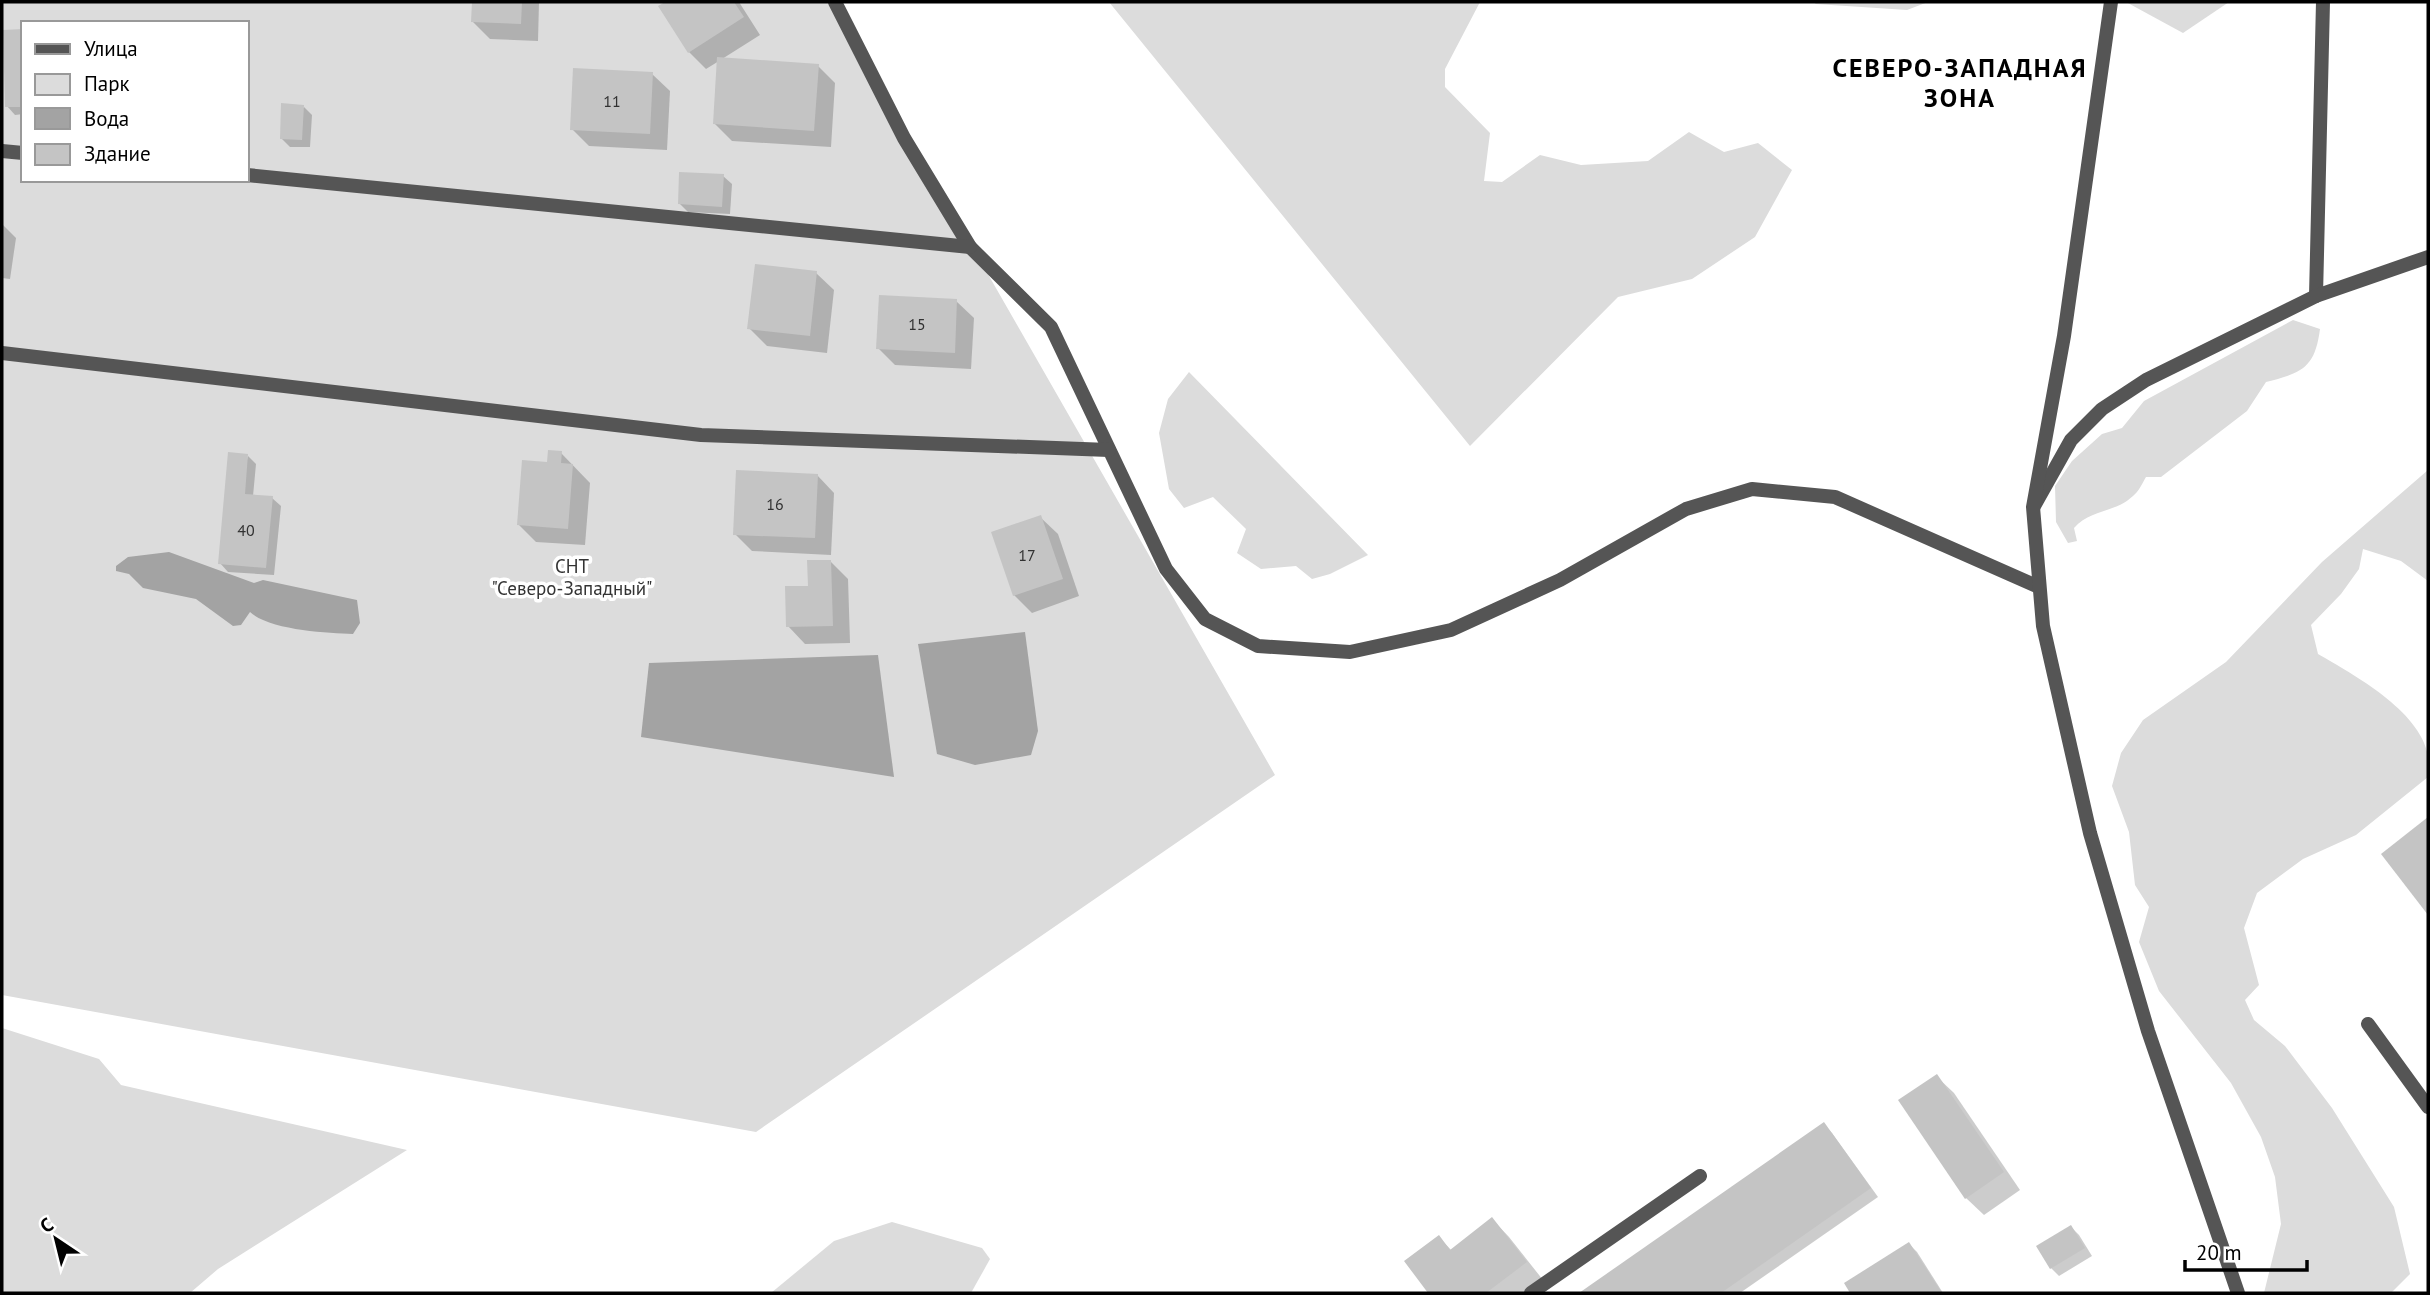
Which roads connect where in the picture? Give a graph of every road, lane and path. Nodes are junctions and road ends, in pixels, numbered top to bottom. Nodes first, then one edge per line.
1 (835, 2) edge
2 (2111, 2) edge
3 (2323, 2) edge
4 (2, 151) edge
5 (21, 153) edge
6 (248, 175) edge
7 (970, 247) junction
8 (2428, 257) edge
9 (2316, 296) junction
10 (2, 353) edge
11 (1109, 450) junction
12 (2034, 507) junction
13 (2039, 587) junction
14 (2368, 1024) dead end
15 (2428, 1107) edge
16 (1700, 1176) dead end
17 (1531, 1293) edge
18 (2238, 1293) edge

1 - 7 street
2 - 12 street
3 - 9 street
4 - 5 street
6 - 7 street
7 - 11 street
8 - 9 street
9 - 12 street
10 - 11 street
11 - 13 street
12 - 13 street
13 - 18 street
14 - 15 street
16 - 17 street

